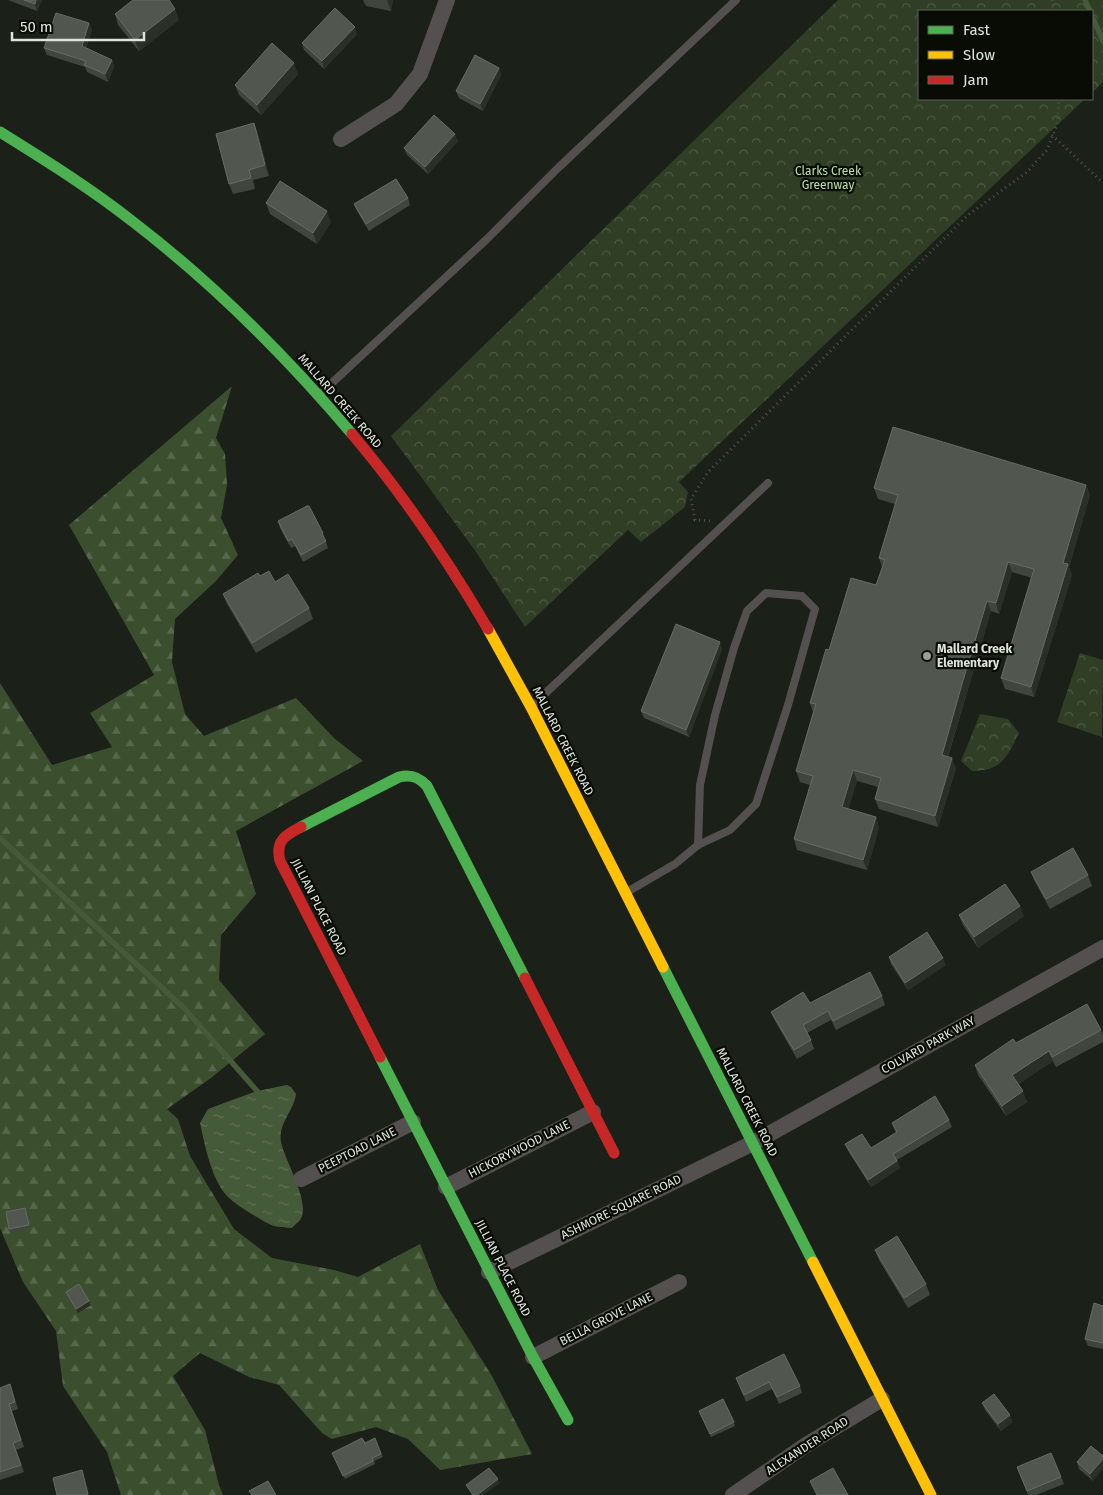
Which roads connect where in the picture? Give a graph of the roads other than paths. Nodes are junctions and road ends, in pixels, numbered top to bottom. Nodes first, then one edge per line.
1 (447, 0) edge
2 (736, 0) edge
3 (0, 132) edge
4 (341, 139) dead end
5 (319, 395) junction
6 (768, 482) dead end
7 (531, 707) junction
8 (698, 845) junction
9 (626, 893) junction
10 (1103, 948) edge
11 (593, 1112) junction
12 (413, 1122) junction
13 (752, 1143) junction
14 (614, 1153) dead end
15 (301, 1178) dead end
16 (446, 1187) junction
17 (490, 1272) junction
18 (679, 1282) dead end
19 (532, 1357) junction
20 (882, 1399) junction
21 (568, 1420) dead end
22 (733, 1495) edge
23 (931, 1495) edge

1 - 4 street
2 - 5 lane
3 - 5 main road, MALLARD CREEK ROAD
5 - 7 main road, MALLARD CREEK ROAD
6 - 7 lane
7 - 9 main road, MALLARD CREEK ROAD
8 - 8 lane
8 - 9 lane
9 - 13 main road, MALLARD CREEK ROAD
10 - 13 street, COLVARD PARK WAY
11 - 12 main road, JILLIAN PLACE ROAD
11 - 14 main road, JILLIAN PLACE ROAD
11 - 16 street, HICKORYWOOD LANE
12 - 15 street, PEEPTOAD LANE
12 - 16 main road, JILLIAN PLACE ROAD
13 - 17 street, ASHMORE SQUARE ROAD
13 - 20 main road, MALLARD CREEK ROAD
16 - 17 main road, JILLIAN PLACE ROAD
17 - 19 main road, JILLIAN PLACE ROAD
18 - 19 street, BELLA GROVE LANE
19 - 21 main road, JILLIAN PLACE ROAD
20 - 22 street, ALEXANDER ROAD
20 - 23 main road, MALLARD CREEK ROAD

